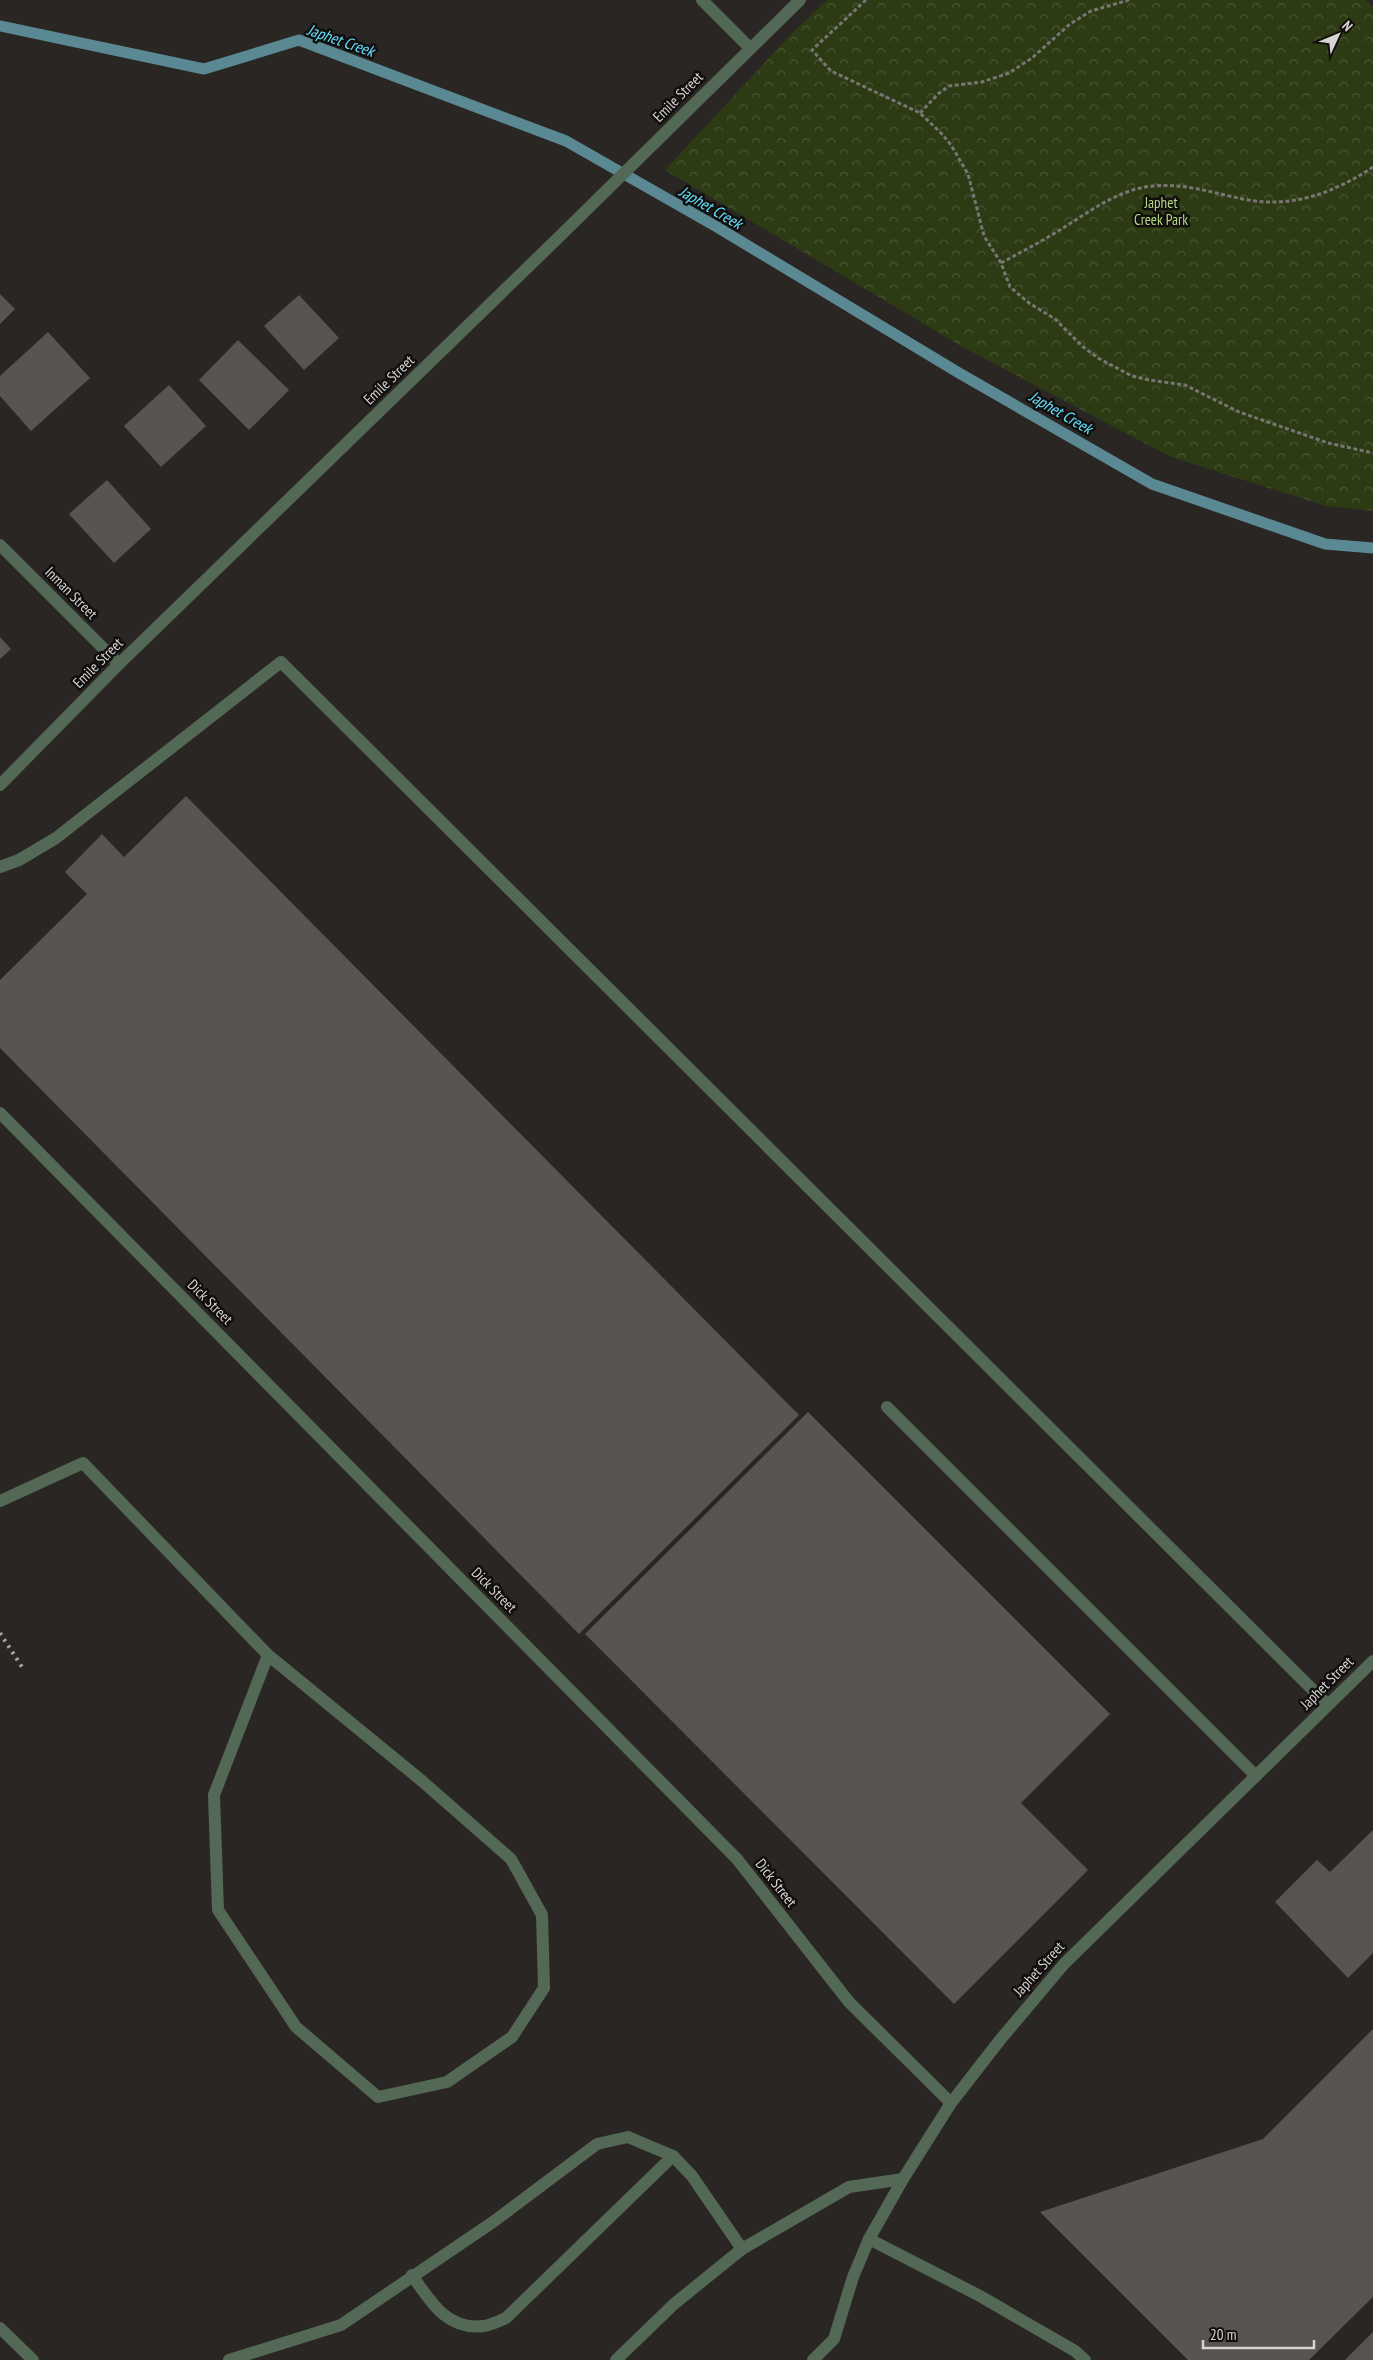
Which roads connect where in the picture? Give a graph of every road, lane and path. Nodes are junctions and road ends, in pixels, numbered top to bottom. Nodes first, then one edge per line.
1 (702, 0) edge
2 (800, 0) edge
3 (866, 0) edge
4 (1129, 0) edge
5 (750, 48) junction
6 (920, 113) junction
7 (1373, 167) edge
8 (1001, 263) junction
9 (1373, 453) edge
10 (0, 545) edge
11 (119, 664) junction
12 (0, 785) edge
13 (0, 867) edge
14 (0, 1113) edge
15 (887, 1407) dead end
16 (0, 1500) edge
17 (268, 1654) junction
18 (1373, 1661) edge
19 (1328, 1705) junction
20 (1256, 1776) junction
21 (951, 2103) junction
22 (674, 2156) junction
23 (903, 2179) junction
24 (869, 2239) junction
25 (742, 2249) junction
26 (412, 2276) junction
27 (0, 2328) edge
28 (33, 2360) edge
29 (229, 2360) edge
30 (616, 2360) edge
31 (813, 2360) edge
32 (1085, 2360) edge

1 - 5 street
2 - 5 street, Emile Street
3 - 6 path
4 - 6 path
5 - 11 street, Emile Street
6 - 8 path
7 - 8 path
8 - 9 path
10 - 11 street, Inman Street
11 - 12 street, Emile Street
13 - 19 street
14 - 21 street, Dick Street
15 - 20 street
16 - 17 street
17 - 17 street
18 - 19 street, Japhet Street
19 - 20 street, Japhet Street
20 - 21 street, Japhet Street
21 - 23 street, Japhet Street
22 - 25 street
22 - 26 street
22 - 26 street
23 - 24 street, Japhet Street
23 - 25 street
24 - 31 street, Japhet Street
24 - 32 street
25 - 30 street
26 - 29 street
27 - 28 street

